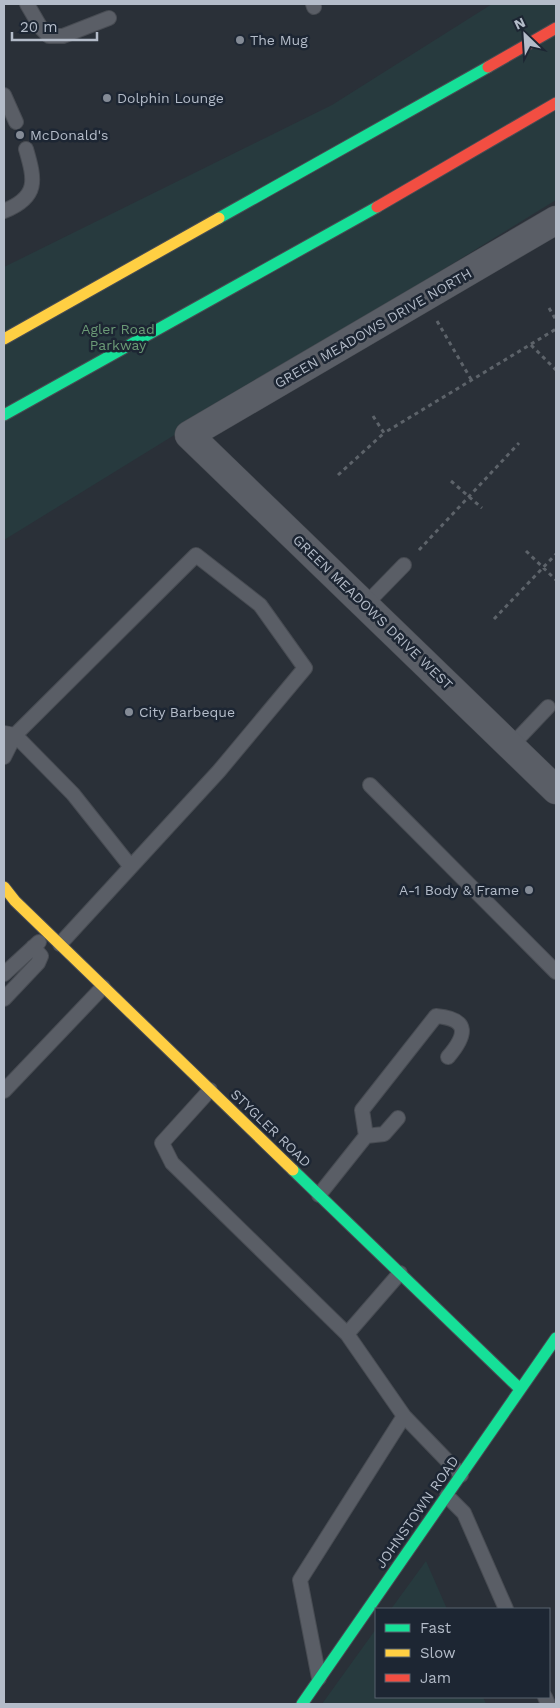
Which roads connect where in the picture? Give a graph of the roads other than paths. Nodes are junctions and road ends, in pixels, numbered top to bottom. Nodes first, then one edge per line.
1 (27, 4) edge
2 (109, 18) dead end
3 (556, 28) edge
4 (4, 95) edge
5 (556, 103) edge
6 (16, 122) dead end
7 (26, 149) dead end
8 (4, 211) edge
9 (556, 220) edge
10 (4, 339) edge
11 (4, 415) edge
12 (189, 435) joint
13 (404, 565) road end
14 (365, 605) junction
15 (548, 707) dead end
16 (9, 734) edge
17 (511, 746) junction
18 (4, 757) edge
19 (370, 785) dead end
20 (556, 790) edge
21 (131, 867) junction
22 (4, 887) edge
23 (9, 899) edge
24 (48, 932) junction
25 (60, 944) junction
26 (34, 947) junction
27 (556, 972) edge
28 (4, 974) edge
29 (103, 987) junction
30 (4, 999) edge
31 (448, 1057) dead end
32 (210, 1090) junction
33 (4, 1091) edge
34 (398, 1118) dead end
35 (366, 1136) junction
36 (319, 1195) junction
37 (400, 1273) junction
38 (347, 1334) junction
39 (556, 1338) edge
40 (520, 1389) junction
41 (404, 1416) junction
42 (461, 1475) junction
43 (447, 1496) junction
44 (506, 1608) edge
45 (319, 1679) junction
46 (302, 1704) edge

1 - 2 lane
3 - 10 main road
4 - 6 lane
5 - 11 main road
7 - 8 lane
9 - 12 street, GREEN MEADOWS DRIVE NORTH
12 - 14 street, GREEN MEADOWS DRIVE WEST
13 - 14 lane
14 - 17 street, GREEN MEADOWS DRIVE WEST
15 - 17 lane
16 - 18 lane
16 - 21 lane
16 - 21 lane
17 - 20 street, GREEN MEADOWS DRIVE WEST
19 - 27 lane
21 - 25 lane
22 - 23 main road, STYGLER ROAD
23 - 24 main road, STYGLER ROAD
24 - 25 main road, STYGLER ROAD
24 - 26 lane
25 - 29 main road, STYGLER ROAD
26 - 28 lane
26 - 30 lane
29 - 32 main road, STYGLER ROAD
29 - 33 lane
31 - 35 lane
32 - 36 main road, STYGLER ROAD
32 - 38 lane
34 - 35 lane
35 - 36 lane
36 - 37 main road, STYGLER ROAD
37 - 38 lane
37 - 40 main road, STYGLER ROAD
38 - 41 lane
39 - 40 main road, JOHNSTOWN ROAD
40 - 42 main road, JOHNSTOWN ROAD
41 - 42 lane
41 - 45 lane
42 - 43 main road, JOHNSTOWN ROAD
43 - 44 lane
43 - 45 main road, JOHNSTOWN ROAD
45 - 46 main road, JOHNSTOWN ROAD

